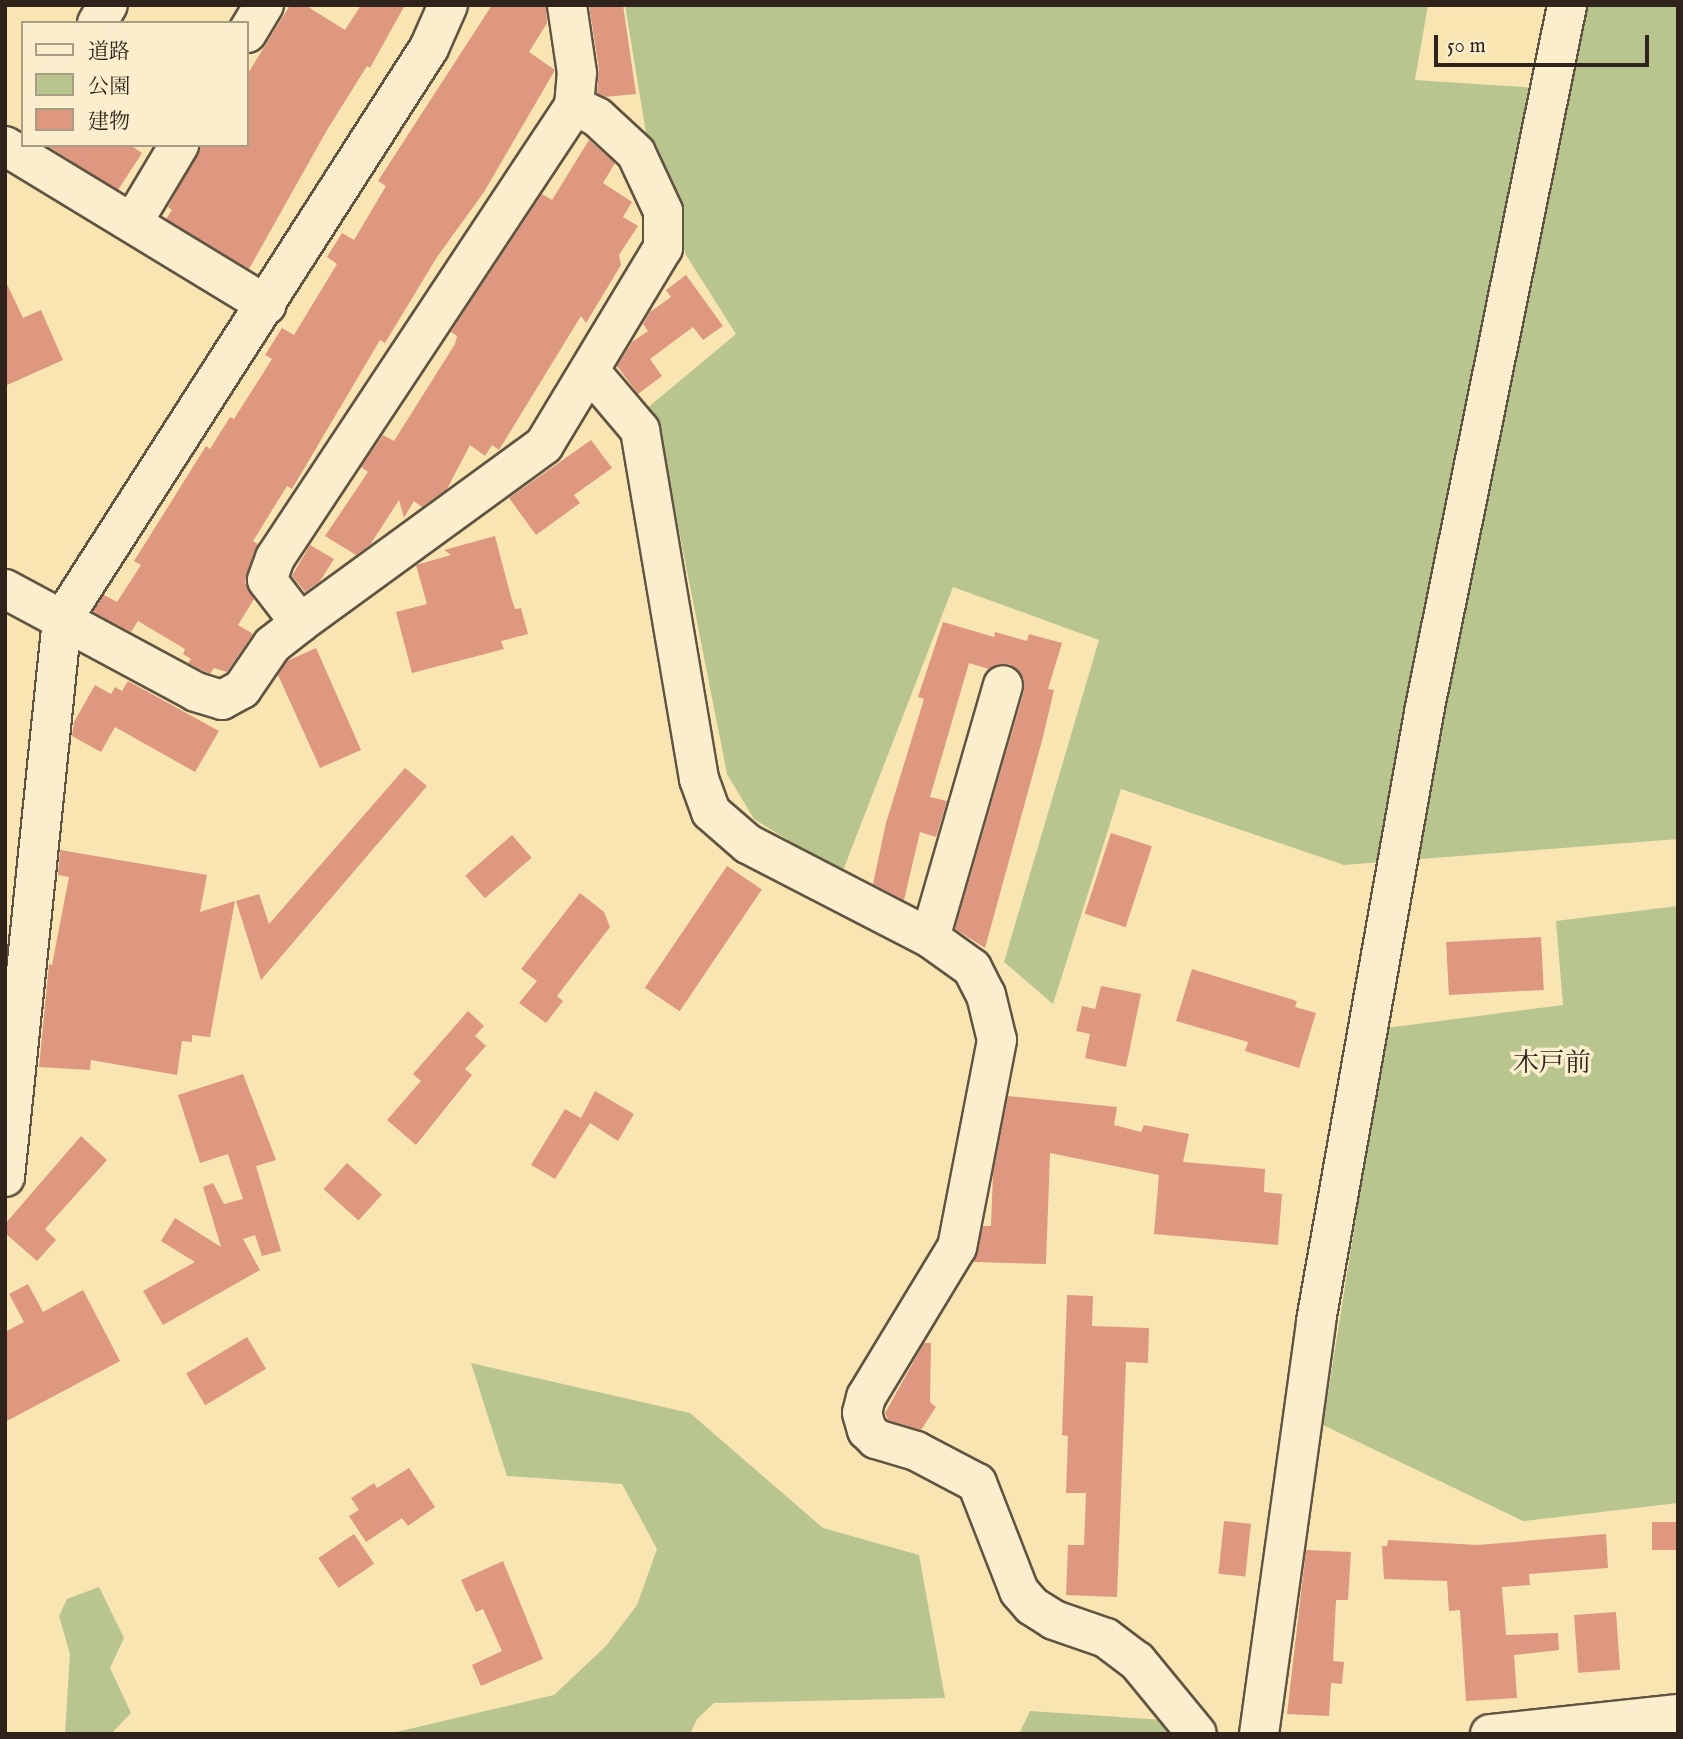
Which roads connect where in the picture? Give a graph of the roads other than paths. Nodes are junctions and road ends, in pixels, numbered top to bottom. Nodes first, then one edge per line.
1 (108, 5) edge
2 (264, 5) edge
3 (448, 5) edge
4 (567, 5) edge
5 (1567, 5) edge
6 (98, 21) edge
7 (248, 31) edge
8 (574, 106) junction
9 (14, 146) edge
10 (178, 147) edge
11 (133, 222) junction
12 (266, 305) junction
13 (590, 371) junction
14 (5, 589) edge
15 (62, 621) junction
16 (300, 623) junction
17 (1003, 685) dead end
18 (930, 938) junction
19 (5, 1177) edge
20 (1678, 1714) edge
21 (1197, 1734) edge
22 (1259, 1734) edge
23 (1490, 1734) edge

1 - 6 street
2 - 7 street
3 - 12 street
4 - 8 street
5 - 22 street
8 - 13 street
8 - 16 street
9 - 11 street
10 - 11 street
11 - 12 street
12 - 15 street
13 - 16 street
13 - 18 street
14 - 15 street
15 - 16 street
15 - 19 street
17 - 18 street
18 - 21 street
20 - 23 street

